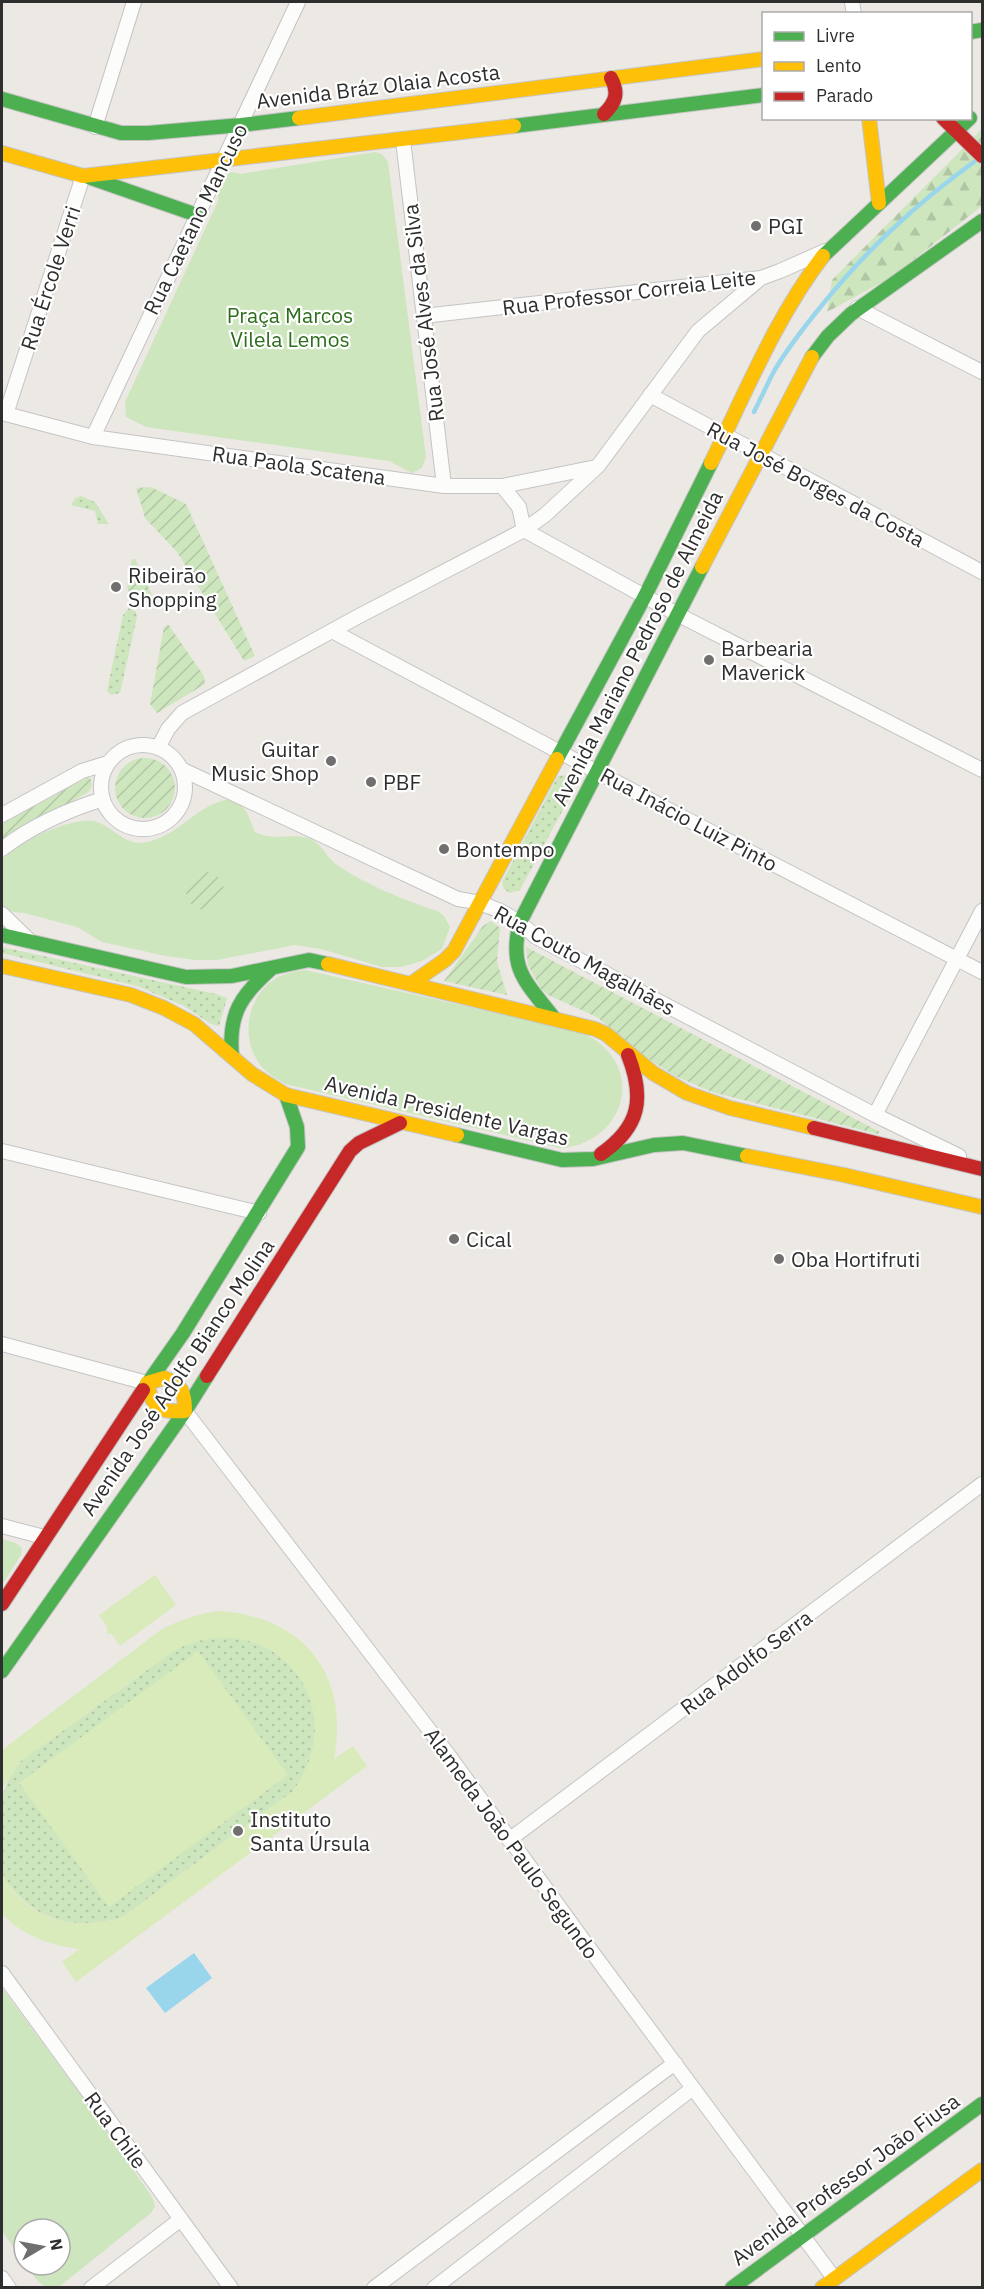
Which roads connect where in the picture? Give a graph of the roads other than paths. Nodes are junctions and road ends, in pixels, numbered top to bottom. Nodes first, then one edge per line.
1 (134, 2) edge
2 (298, 2) edge
3 (762, 59) edge
4 (611, 78) junction
5 (762, 95) edge
6 (2, 99) edge
7 (604, 114) junction
8 (869, 120) edge
9 (945, 120) edge
10 (968, 120) edge
11 (241, 125) junction
12 (96, 128) junction
13 (956, 132) junction
14 (403, 140) junction
15 (978, 152) edge
16 (2, 153) edge
17 (224, 161) junction
18 (83, 176) junction
19 (879, 203) junction
20 (197, 214) junction
21 (982, 221) edge
22 (829, 249) junction
23 (761, 278) junction
24 (856, 308) junction
25 (423, 316) junction
26 (982, 372) edge
27 (650, 395) junction
28 (4, 414) edge
29 (724, 435) junction
30 (93, 437) junction
31 (760, 455) junction
32 (598, 466) junction
33 (444, 486) junction
34 (502, 486) junction
35 (524, 530) junction
36 (982, 572) edge
37 (645, 596) junction
38 (677, 614) junction
39 (332, 631) junction
40 (158, 748) junction
41 (560, 752) junction
42 (108, 763) junction
43 (181, 769) junction
44 (982, 770) edge
45 (597, 772) junction
46 (103, 799) junction
47 (2, 814) edge
48 (2, 849) edge
49 (481, 902) junction
50 (982, 910) edge
51 (2, 914) edge
52 (520, 922) junction
53 (2, 935) edge
54 (33, 943) junction
55 (957, 958) junction
56 (2, 966) edge
57 (275, 966) junction
58 (982, 972) edge
59 (412, 983) junction
60 (553, 1017) junction
61 (627, 1053) junction
62 (232, 1056) junction
63 (286, 1095) junction
64 (875, 1115) junction
65 (400, 1123) junction
66 (2, 1151) edge
67 (593, 1159) junction
68 (982, 1168) edge
69 (982, 1208) edge
70 (259, 1213) junction
71 (2, 1344) edge
72 (147, 1383) junction
73 (184, 1411) junction
74 (982, 1484) edge
75 (2, 1526) edge
76 (44, 1537) junction
77 (2, 1604) edge
78 (2, 1669) edge
79 (509, 1840) junction
80 (2, 1973) edge
81 (675, 2063) junction
82 (693, 2088) junction
83 (982, 2104) edge
84 (982, 2170) edge
85 (181, 2219) junction
86 (803, 2235) junction
87 (2, 2278) edge
88 (834, 2278) junction
89 (9, 2288) edge
90 (91, 2288) edge
91 (231, 2288) edge
92 (374, 2288) edge
93 (434, 2288) edge
94 (732, 2288) edge
95 (822, 2288) edge

1 - 12 street
2 - 11 street, Rua Caetano Mancuso
3 - 4 main road, Avenida Bráz Olaia Acosta
4 - 7 main road
4 - 11 main road, Avenida Bráz Olaia Acosta
5 - 7 main road
6 - 12 main road, Avenida Bráz Olaia Acosta
7 - 14 main road
8 - 19 main road
9 - 13 main road
10 - 13 main road, Avenida Mariano Pedroso de Almeida
11 - 12 main road, Avenida Bráz Olaia Acosta
11 - 17 street, Rua Caetano Mancuso
13 - 15 main road
13 - 19 main road, Avenida Mariano Pedroso de Almeida
14 - 17 main road
14 - 25 street, Rua José Alves da Silva
16 - 18 main road
17 - 18 main road
17 - 20 street, Rua Caetano Mancuso
18 - 20 main road
18 - 28 street, Rua Ércole Verri
19 - 22 main road, Avenida Mariano Pedroso de Almeida
20 - 30 street, Rua Caetano Mancuso
21 - 24 main road, Avenida Mariano Pedroso de Almeida
22 - 23 street, Rua Professor Correia Leite
22 - 29 main road, Avenida Mariano Pedroso de Almeida
23 - 25 street, Rua Professor Correia Leite
23 - 27 street
24 - 26 street
24 - 31 main road, Avenida Mariano Pedroso de Almeida
25 - 33 street, Rua José Alves da Silva
27 - 29 street, Rua José Borges da Costa
27 - 32 street
28 - 30 street, Rua Paola Scatena
29 - 31 street, Rua José Borges da Costa
29 - 37 main road, Avenida Mariano Pedroso de Almeida
30 - 33 street, Rua Paola Scatena
31 - 36 street, Rua José Borges da Costa
31 - 38 main road, Avenida Mariano Pedroso de Almeida
32 - 34 street, Rua Paola Scatena
32 - 35 street
33 - 34 street, Rua Paola Scatena
34 - 35 street
35 - 37 street
35 - 39 street
37 - 38 street
37 - 41 main road, Avenida Mariano Pedroso de Almeida
38 - 44 street
38 - 45 main road, Avenida Mariano Pedroso de Almeida
39 - 40 street
39 - 41 street, Rua Inácio Luiz Pinto
40 - 42 street
40 - 43 street
41 - 45 street, Rua Inácio Luiz Pinto
41 - 49 main road, Avenida Mariano Pedroso de Almeida
42 - 46 street
42 - 47 street
43 - 46 street
43 - 49 street, Rua Couto Magalhães
45 - 52 main road, Avenida Mariano Pedroso de Almeida
45 - 55 street, Rua Inácio Luiz Pinto
46 - 48 street
49 - 52 street, Rua Couto Magalhães
49 - 59 main road, Avenida Mariano Pedroso de Almeida
50 - 55 street
51 - 54 street
52 - 60 main road, Avenida Mariano Pedroso de Almeida
52 - 64 street, Rua Couto Magalhães
53 - 54 main road
54 - 57 main road
55 - 58 street, Rua Inácio Luiz Pinto
55 - 64 street
56 - 62 main road, Avenida Presidente Vargas
57 - 59 main road
57 - 62 main road
59 - 60 main road
60 - 61 main road
61 - 67 main road
61 - 68 main road
62 - 63 main road, Avenida Presidente Vargas
63 - 65 main road, Avenida Presidente Vargas
63 - 70 main road, Avenida José Adolfo Bianco Molina
64 - 68 street, Rua Couto Magalhães
65 - 67 main road, Avenida Presidente Vargas
65 - 73 main road, Avenida José Adolfo Bianco Molina
66 - 70 street
67 - 69 main road, Avenida Presidente Vargas
70 - 72 main road, Avenida José Adolfo Bianco Molina
71 - 72 street
72 - 73 main road
72 - 73 main road
72 - 76 main road, Avenida José Adolfo Bianco Molina
73 - 78 main road, Avenida José Adolfo Bianco Molina
73 - 79 street, Alameda João Paulo Segundo
74 - 79 street, Rua Adolfo Serra
75 - 76 street
76 - 77 main road, Avenida José Adolfo Bianco Molina
79 - 81 street, Alameda João Paulo Segundo
80 - 85 street, Rua Chile
81 - 82 street, Alameda João Paulo Segundo
81 - 92 street
82 - 86 street, Alameda João Paulo Segundo
82 - 93 street
83 - 86 main road, Avenida Professor João Fiusa
84 - 88 main road
85 - 90 street
85 - 91 street, Rua Chile
86 - 88 street, Alameda João Paulo Segundo
86 - 94 main road, Avenida Professor João Fiusa
87 - 89 street
88 - 95 main road

